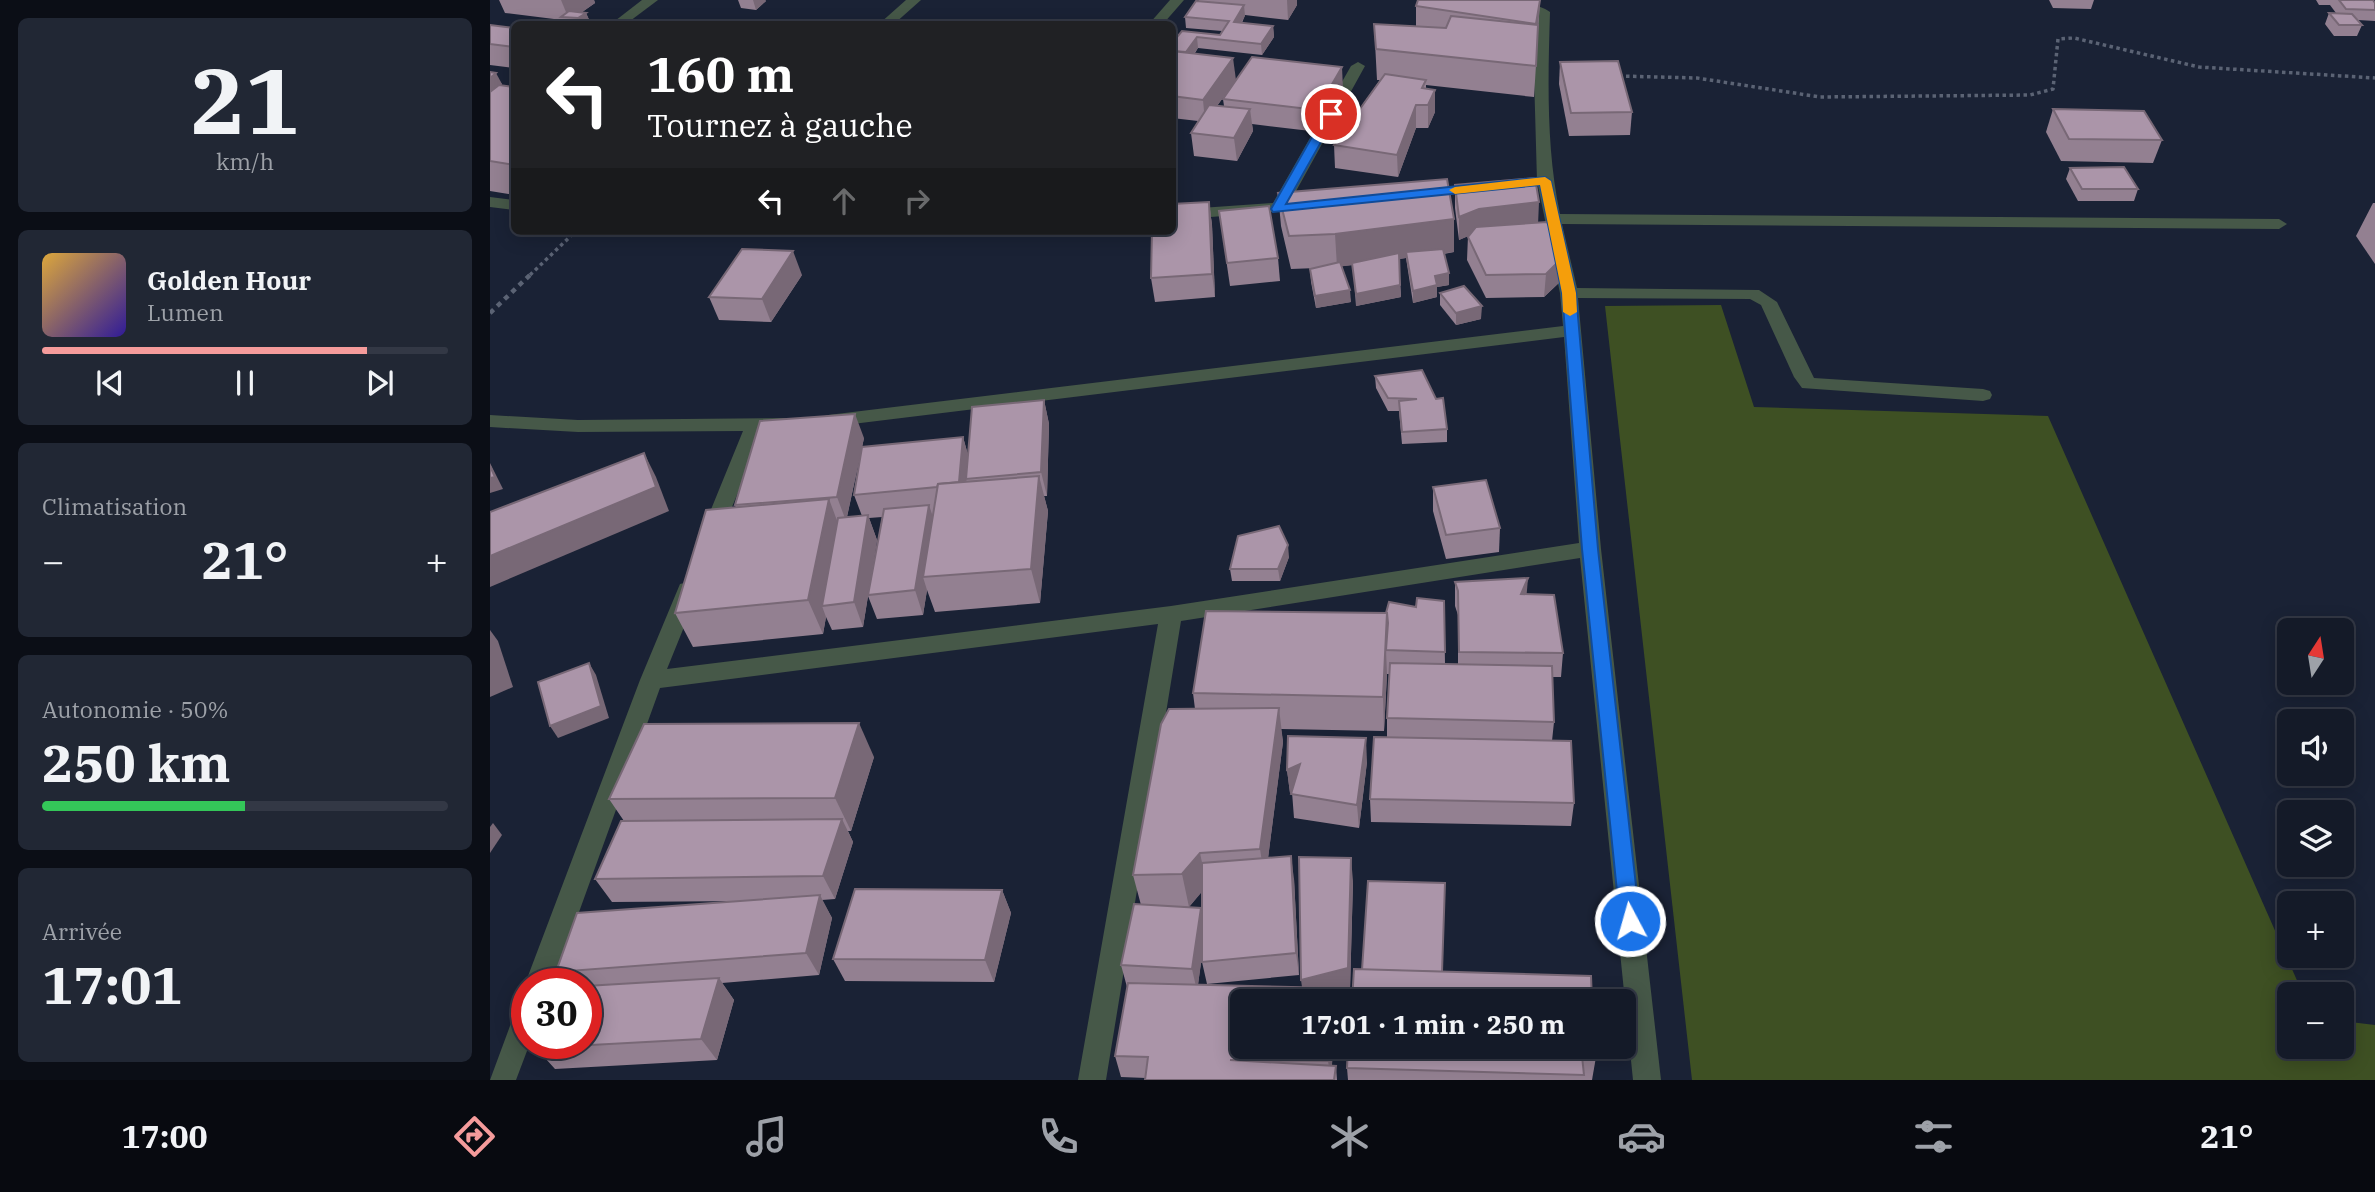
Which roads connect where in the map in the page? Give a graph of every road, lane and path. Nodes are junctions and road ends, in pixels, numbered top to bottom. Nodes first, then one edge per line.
1 (651, 0) edge
2 (914, 0) edge
3 (1177, 0) edge
4 (1478, 0) edge
5 (622, 21) edge
6 (890, 21) edge
7 (1159, 21) edge
8 (1358, 66) dead end
9 (1619, 76) edge
10 (2375, 78) edge
11 (490, 202) edge
12 (511, 205) edge
13 (1318, 205) edge
14 (1278, 209) junction
15 (1176, 215) edge
16 (1555, 219) junction
17 (2279, 224) dead end
18 (572, 235) edge
19 (1569, 293) junction
20 (490, 313) edge
21 (1571, 331) junction
22 (1983, 394) dead end
23 (490, 421) edge
24 (755, 426) junction
25 (1590, 549) junction
26 (1171, 614) junction
27 (651, 680) junction
28 (545, 968) edge
29 (511, 1057) edge
30 (502, 1080) edge
31 (1092, 1080) edge
32 (1647, 1080) edge

1 - 5 street
2 - 6 street
3 - 7 street
4 - 16 street
8 - 14 street
9 - 10 path
11 - 12 street
13 - 14 street
14 - 15 street
16 - 17 street
16 - 19 street
18 - 20 path
19 - 21 street
19 - 22 street
21 - 24 street
21 - 25 street
23 - 24 street
24 - 27 street
25 - 26 street
25 - 32 street
26 - 27 street
26 - 31 street
27 - 28 street
29 - 30 street

